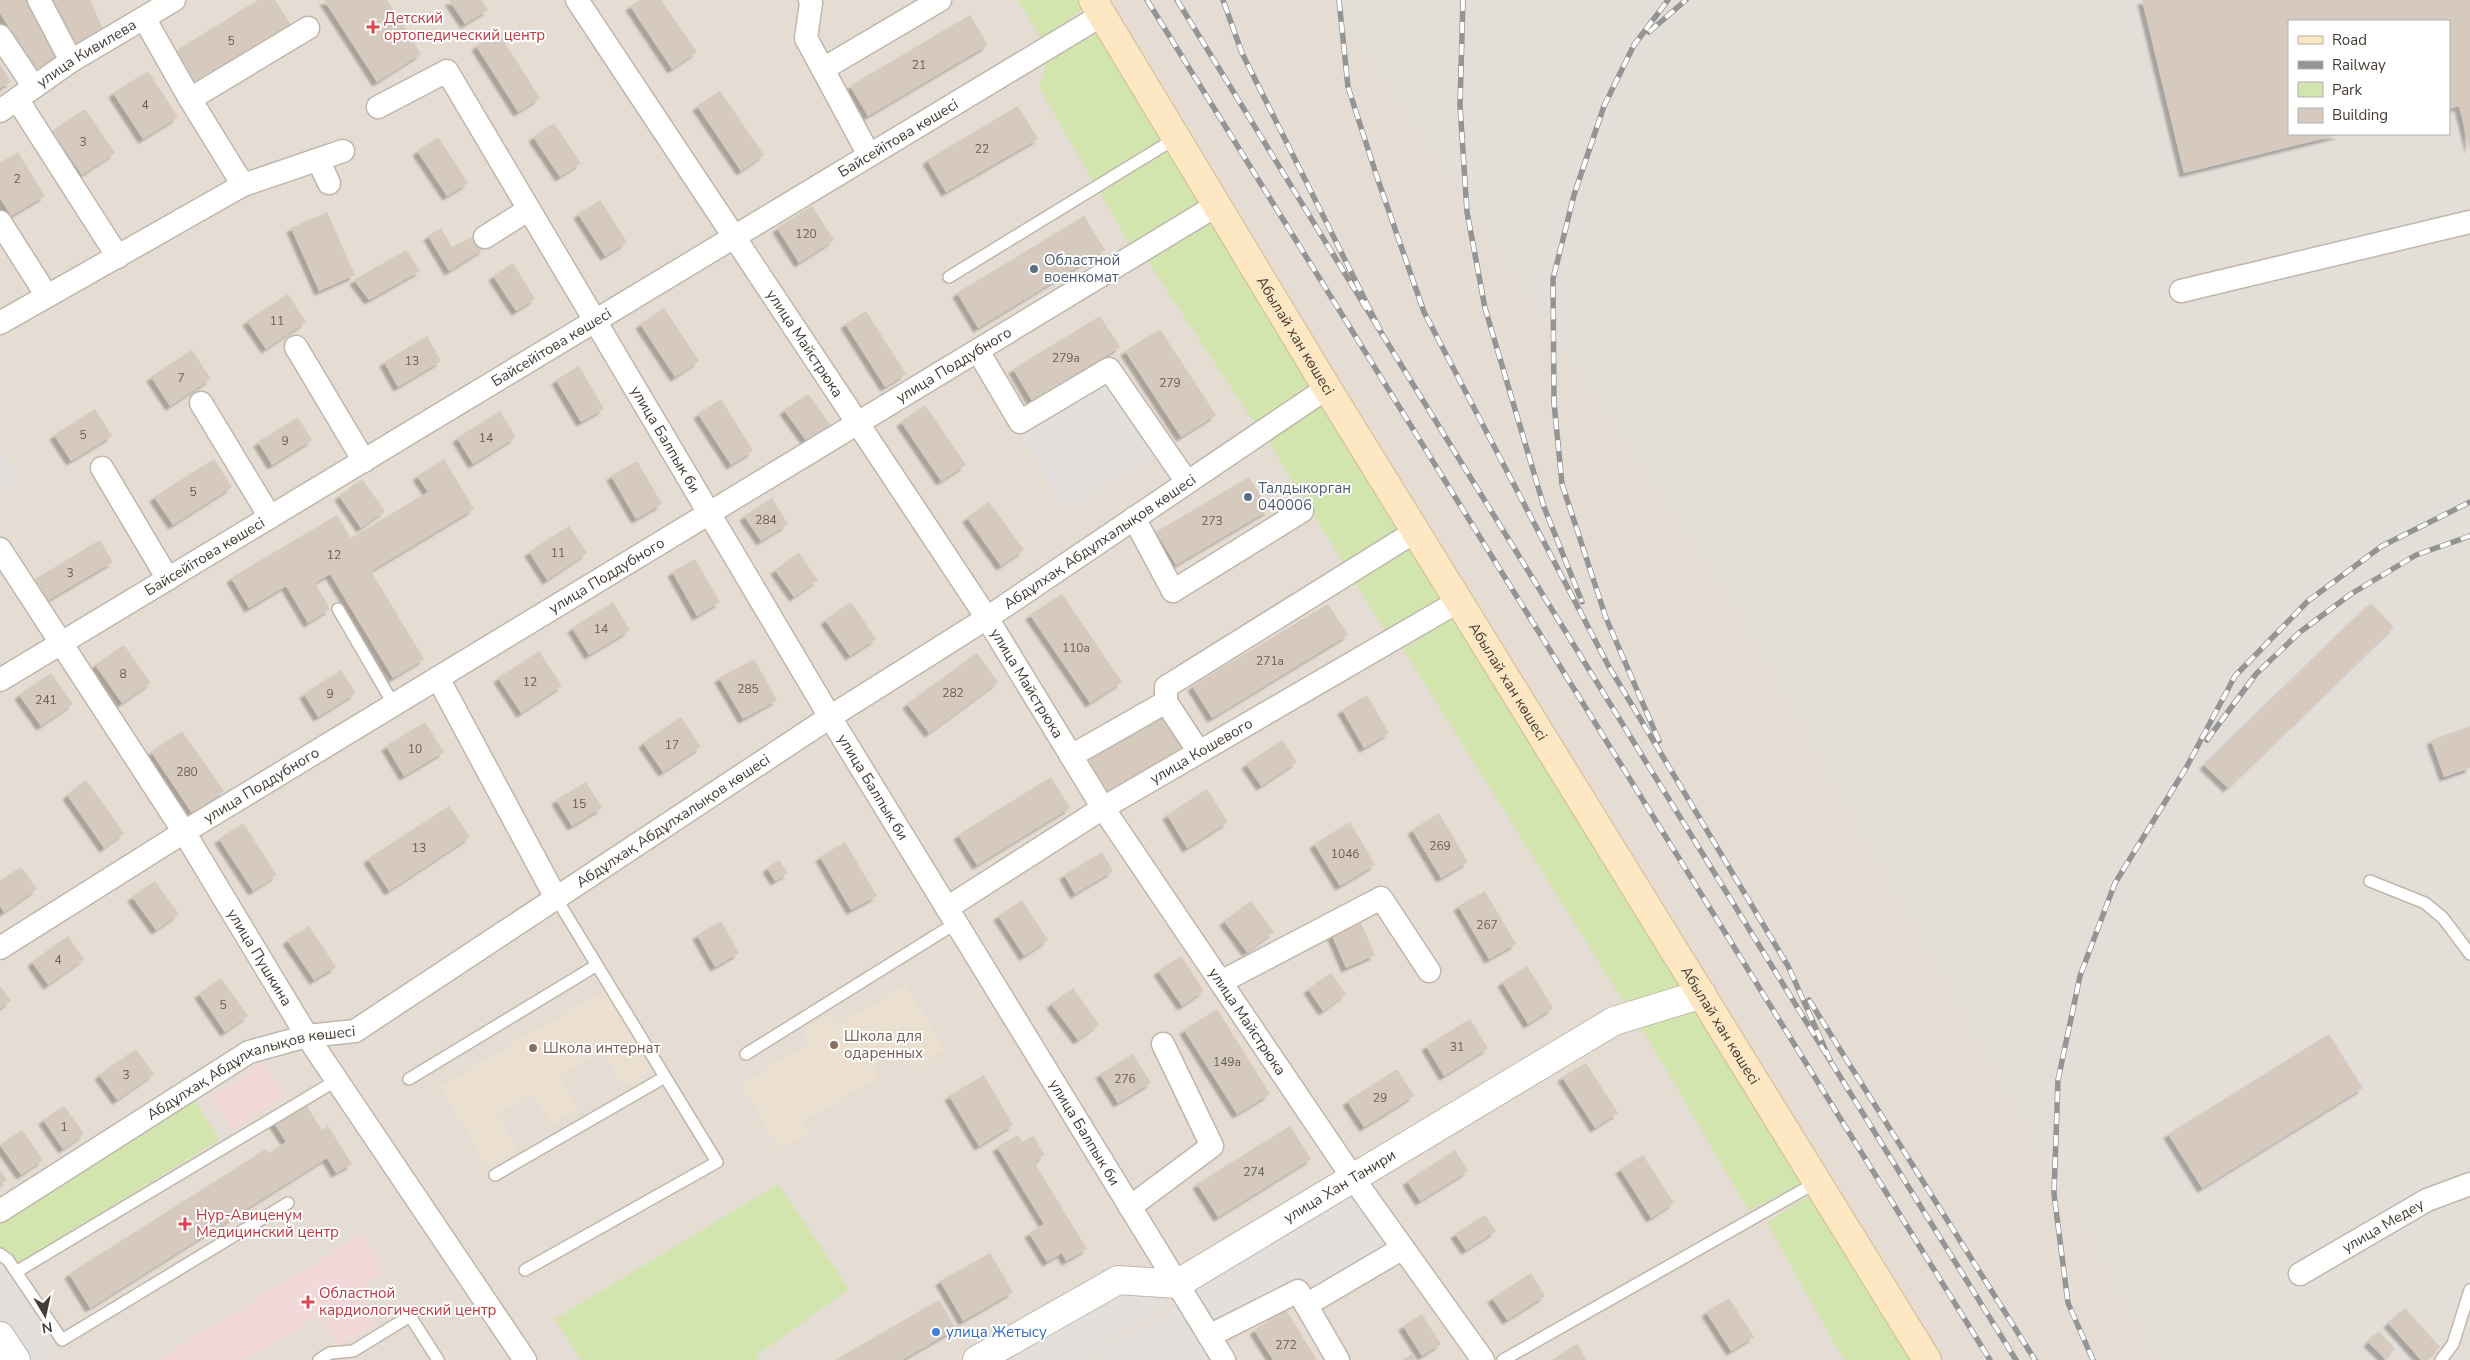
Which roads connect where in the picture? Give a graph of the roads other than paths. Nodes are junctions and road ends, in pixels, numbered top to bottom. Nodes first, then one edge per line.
1 (39, 0) edge
2 (174, 0) edge
3 (577, 0) edge
4 (940, 0) edge
5 (813, 1) edge
6 (1097, 7) edge
7 (144, 18) junction
8 (308, 28) dead end
9 (0, 36) edge
10 (72, 61) junction
11 (823, 70) junction
12 (17, 99) edge
13 (190, 99) junction
14 (378, 107) dead end
15 (1176, 138) junction
16 (344, 151) dead end
17 (870, 155) junction
18 (318, 160) junction
19 (329, 183) dead end
20 (243, 185) junction
21 (1217, 206) junction
22 (528, 210) junction
23 (0, 222) edge
24 (2470, 222) edge
25 (486, 237) dead end
26 (734, 237) junction
27 (118, 257) junction
28 (949, 277) dead end
29 (2181, 291) dead end
30 (47, 296) junction
31 (594, 321) junction
32 (0, 323) edge
33 (296, 347) dead end
34 (978, 351) junction
35 (1327, 388) junction
36 (201, 403) dead end
37 (859, 425) junction
38 (364, 460) junction
39 (102, 468) dead end
40 (1187, 482) junction
41 (1302, 511) dead end
42 (709, 515) junction
43 (270, 517) junction
44 (1134, 518) junction
45 (1416, 531) junction
46 (0, 550) edge
47 (168, 579) junction
48 (1459, 601) junction
49 (338, 609) dead end
50 (987, 618) junction
51 (61, 644) junction
52 (438, 678) junction
53 (0, 680) edge
54 (1166, 702) junction
55 (394, 705) junction
56 (830, 717) junction
57 (1199, 752) junction
58 (1071, 756) junction
59 (1103, 808) junction
60 (184, 832) junction
61 (2370, 881) dead end
62 (556, 898) junction
63 (952, 915) junction
64 (0, 948) edge
65 (2470, 954) edge
66 (597, 965) junction
67 (1428, 971) dead end
68 (1221, 982) junction
69 (1702, 994) junction
70 (307, 1036) junction
71 (1163, 1044) dead end
72 (746, 1054) dead end
73 (665, 1077) junction
74 (409, 1078) dead end
75 (337, 1080) junction
76 (495, 1175) dead end
77 (1353, 1178) junction
78 (1818, 1182) junction
79 (2470, 1184) edge
80 (288, 1203) dead end
81 (1130, 1207) junction
82 (0, 1211) edge
83 (1403, 1248) junction
84 (0, 1254) edge
85 (525, 1270) dead end
86 (16, 1272) junction
87 (2300, 1274) dead end
88 (1177, 1284) junction
89 (2470, 1290) edge
90 (1306, 1305) junction
91 (0, 1336) edge
92 (1209, 1336) junction
93 (16, 1360) edge
94 (319, 1360) edge
95 (438, 1360) edge
96 (525, 1360) edge
97 (977, 1360) edge
98 (1224, 1360) edge
99 (1338, 1360) edge
100 (1483, 1360) edge
101 (1503, 1360) edge
102 (1927, 1360) edge
103 (2441, 1360) edge

1 - 10 street
2 - 7 street, улица Кивилева
3 - 26 street, улица Майстрюка
4 - 11 street
5 - 11 street
6 - 15 main road, Абылай хан көшесі
6 - 17 street, Байсейітова көшесі
7 - 10 street, улица Кивилева
7 - 13 street
8 - 13 street
9 - 12 street
10 - 12 street, улица Кивилева
11 - 17 street
12 - 27 street
13 - 20 street
14 - 22 street, улица Балпык би
15 - 21 main road, Абылай хан көшесі
15 - 28 lane
16 - 18 street
17 - 26 street, Байсейітова көшесі
18 - 19 street
18 - 20 street
20 - 27 street
21 - 34 street, улица Поддубного
21 - 35 main road, Абылай хан көшесі
22 - 25 street
22 - 31 street, улица Балпык би
23 - 30 street
24 - 29 street
26 - 31 street, Байсейітова көшесі
26 - 37 street, улица Майстрюка
27 - 30 street
30 - 32 street
31 - 38 street, Байсейітова көшесі
31 - 42 street, улица Балпык би
33 - 38 street
34 - 37 street, улица Поддубного
34 - 40 street
35 - 40 street, Абдұлхақ Абдұлхалықов көшесі
35 - 45 main road, Абылай хан көшесі
36 - 43 street
37 - 42 street, улица Поддубного
37 - 50 street, улица Майстрюка
38 - 43 street, Байсейітова көшесі
39 - 47 street
40 - 44 street, Абдұлхақ Абдұлхалықов көшесі
41 - 44 street
42 - 52 street, улица Поддубного
42 - 56 street, улица Балпык би
43 - 47 street, Байсейітова көшесі
44 - 50 street, Абдұлхақ Абдұлхалықов көшесі
45 - 48 main road, Абылай хан көшесі
45 - 54 street
46 - 51 street, улица Пушкина
47 - 51 street, Байсейітова көшесі
48 - 57 street, улица Кошевого
48 - 69 main road, Абылай хан көшесі
49 - 55 lane
50 - 56 street, Абдұлхақ Абдұлхалықов көшесі
50 - 58 street, улица Майстрюка
51 - 53 street, Байсейітова көшесі
51 - 60 street, улица Пушкина
52 - 55 street, улица Поддубного
52 - 62 street
54 - 57 street
54 - 58 street
55 - 60 street, улица Поддубного
56 - 62 street, Абдұлхақ Абдұлхалықов көшесі
56 - 63 street, улица Балпык би
57 - 59 street, улица Кошевого
58 - 59 street, улица Майстрюка
59 - 63 street, улица Кошевого
59 - 68 street, улица Майстрюка
60 - 64 street, улица Поддубного
60 - 70 street, улица Пушкина
61 - 65 lane
62 - 66 lane
62 - 70 street, Абдұлхақ Абдұлхалықов көшесі
63 - 72 lane
63 - 81 street, улица Балпык би
66 - 73 lane
66 - 74 lane
67 - 68 street
68 - 77 street, улица Майстрюка
69 - 77 street, улица Хан Танири
69 - 78 main road, Абылай хан көшесі
70 - 75 street, улица Пушкина
70 - 82 street, Абдұлхақ Абдұлхалықов көшесі
71 - 81 street
73 - 76 lane
73 - 85 lane
75 - 86 lane
75 - 96 street, улица Пушкина
77 - 83 street, улица Майстрюка
77 - 88 street, улица Хан Танири
78 - 101 lane
78 - 102 main road, Абылай хан көшесі
79 - 87 street, улица Медеу
80 - 86 lane
81 - 88 street, улица Балпык би
83 - 90 street
83 - 100 street, улица Майстрюка
84 - 86 lane
88 - 92 street, улица Балпык би
88 - 97 street
89 - 103 lane
90 - 92 street
90 - 99 street
91 - 93 street
92 - 98 street, улица Балпык би
94 - 95 lane

